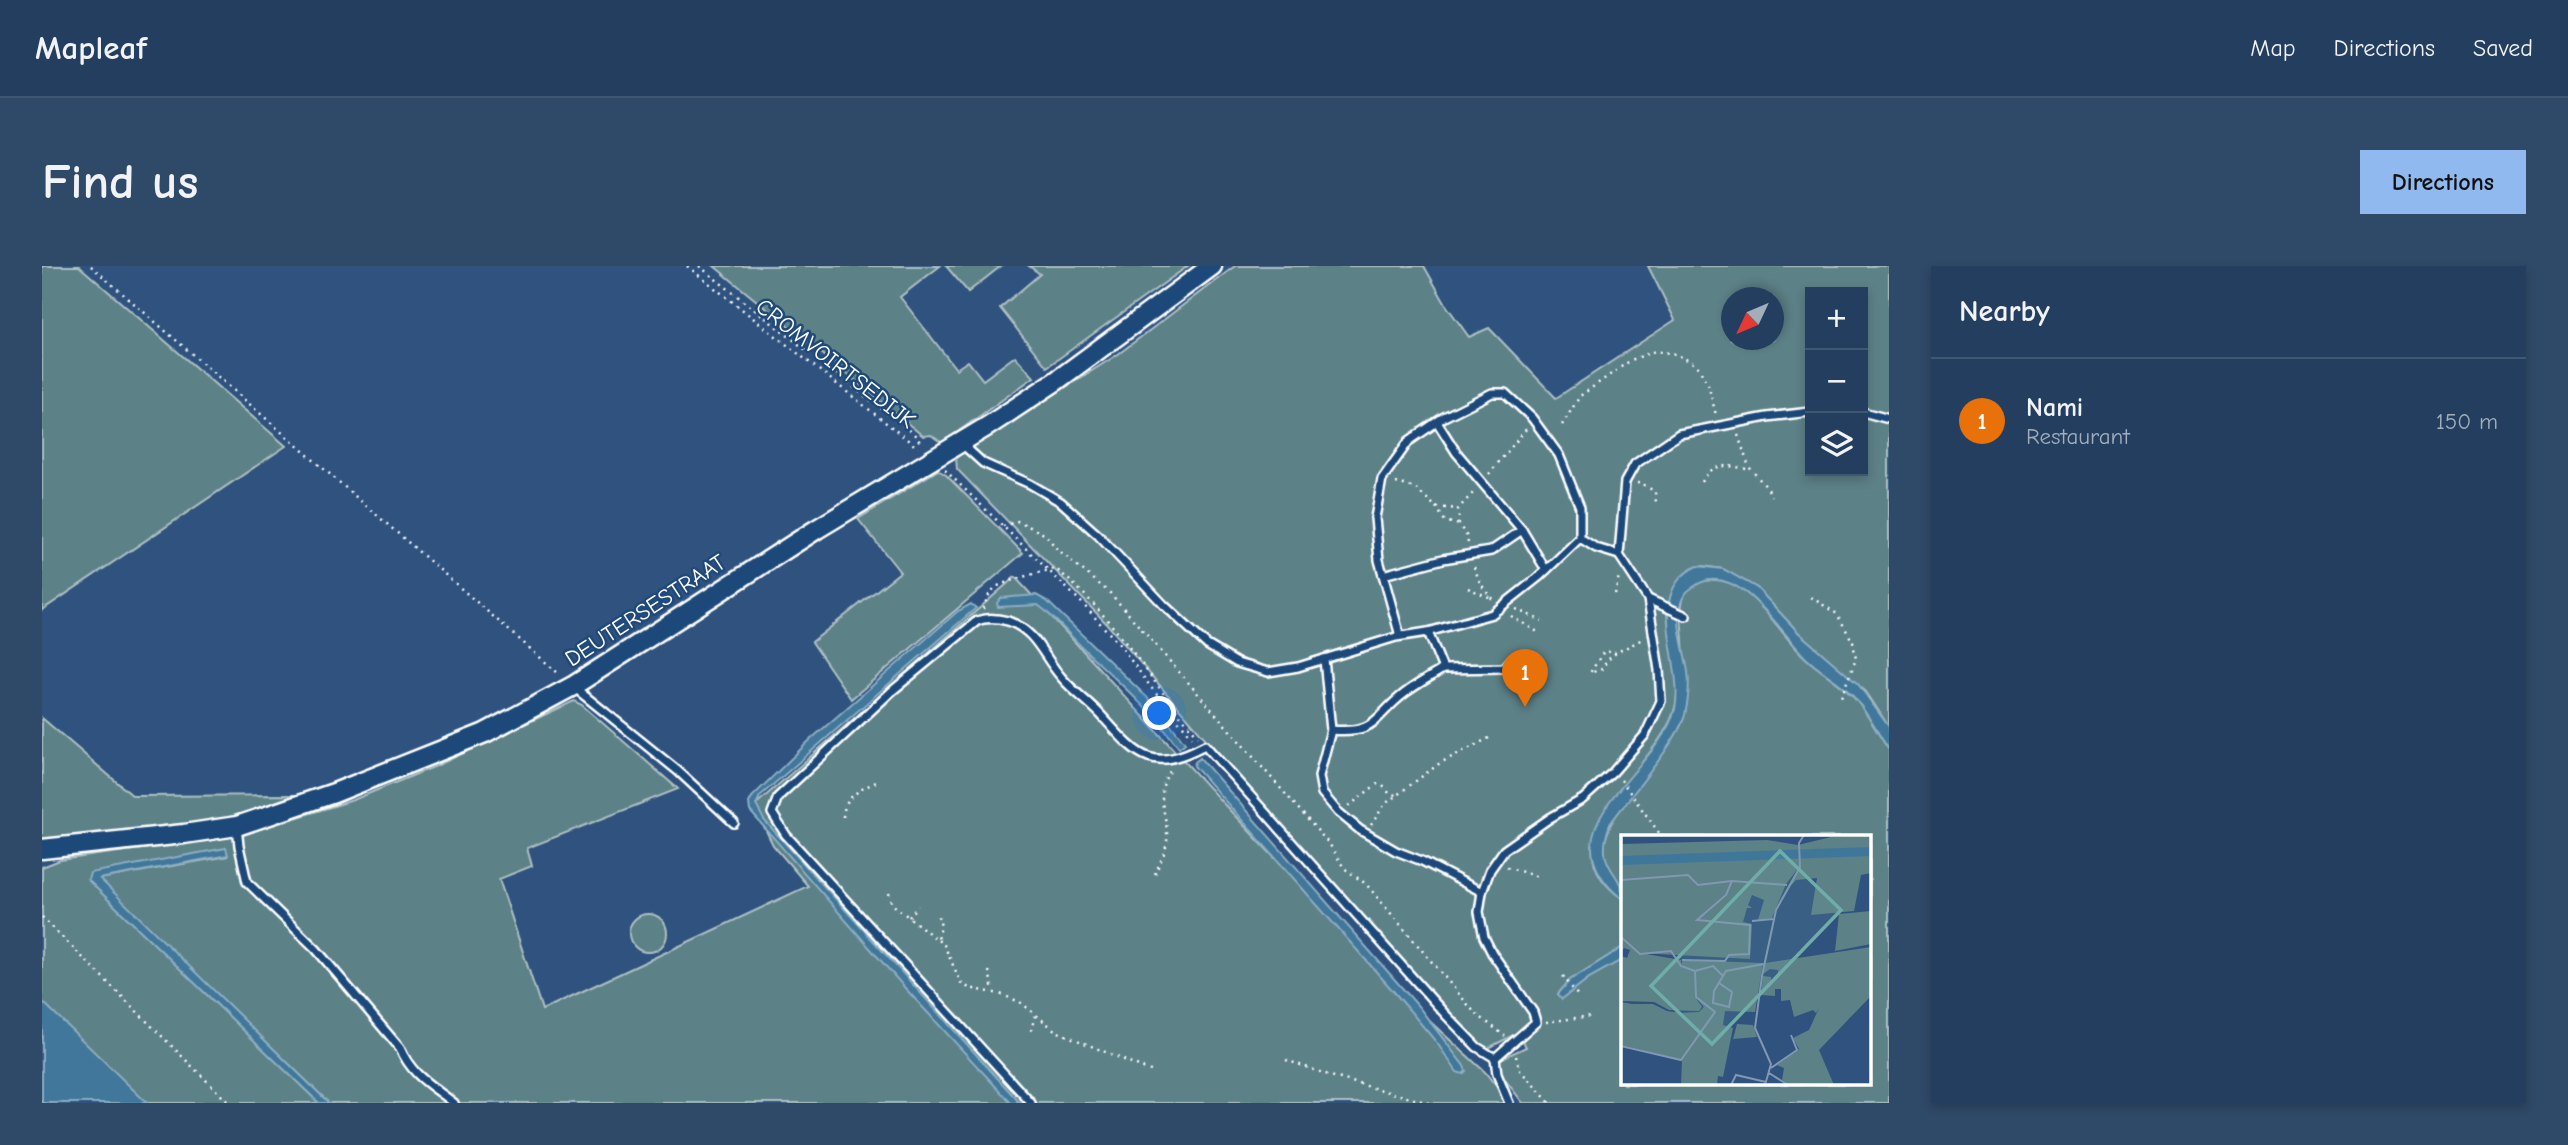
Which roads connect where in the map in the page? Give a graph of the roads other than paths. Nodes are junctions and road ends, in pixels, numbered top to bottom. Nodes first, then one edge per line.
1 (1212, 266) edge
2 (1805, 413) edge
3 (1867, 413) edge
4 (1889, 419) edge
5 (1437, 422) junction
6 (960, 443) junction
7 (1522, 530) junction
8 (1580, 538) junction
9 (1619, 555) junction
10 (1546, 570) junction
11 (1383, 575) junction
12 (1648, 599) junction
13 (1686, 615) dead end
14 (1429, 632) junction
15 (1400, 636) junction
16 (1324, 659) junction
17 (1512, 659) dead end
18 (1443, 669) junction
19 (573, 686) junction
20 (1331, 730) junction
21 (734, 823) dead end
22 (237, 826) junction
23 (42, 849) edge
24 (1482, 892) junction
25 (1495, 1058) junction
26 (454, 1103) edge
27 (1031, 1103) edge
28 (1509, 1103) edge

1 - 6 street, DEUTERSESTRAAT
2 - 9 lane
3 - 4 lane
5 - 7 lane
5 - 8 lane
5 - 11 lane
6 - 16 lane
6 - 19 street, DEUTERSESTRAAT
7 - 10 lane
7 - 11 lane
8 - 9 lane
8 - 10 lane
9 - 12 lane
10 - 14 lane
11 - 15 lane
12 - 13 lane
12 - 24 lane
14 - 15 lane
14 - 18 lane
15 - 16 lane
16 - 20 lane
17 - 18 lane
18 - 20 lane
19 - 21 lane
19 - 22 street, DEUTERSESTRAAT
20 - 24 lane
22 - 23 street, DEUTERSESTRAAT
22 - 26 lane
24 - 25 lane
25 - 27 lane
25 - 28 lane

